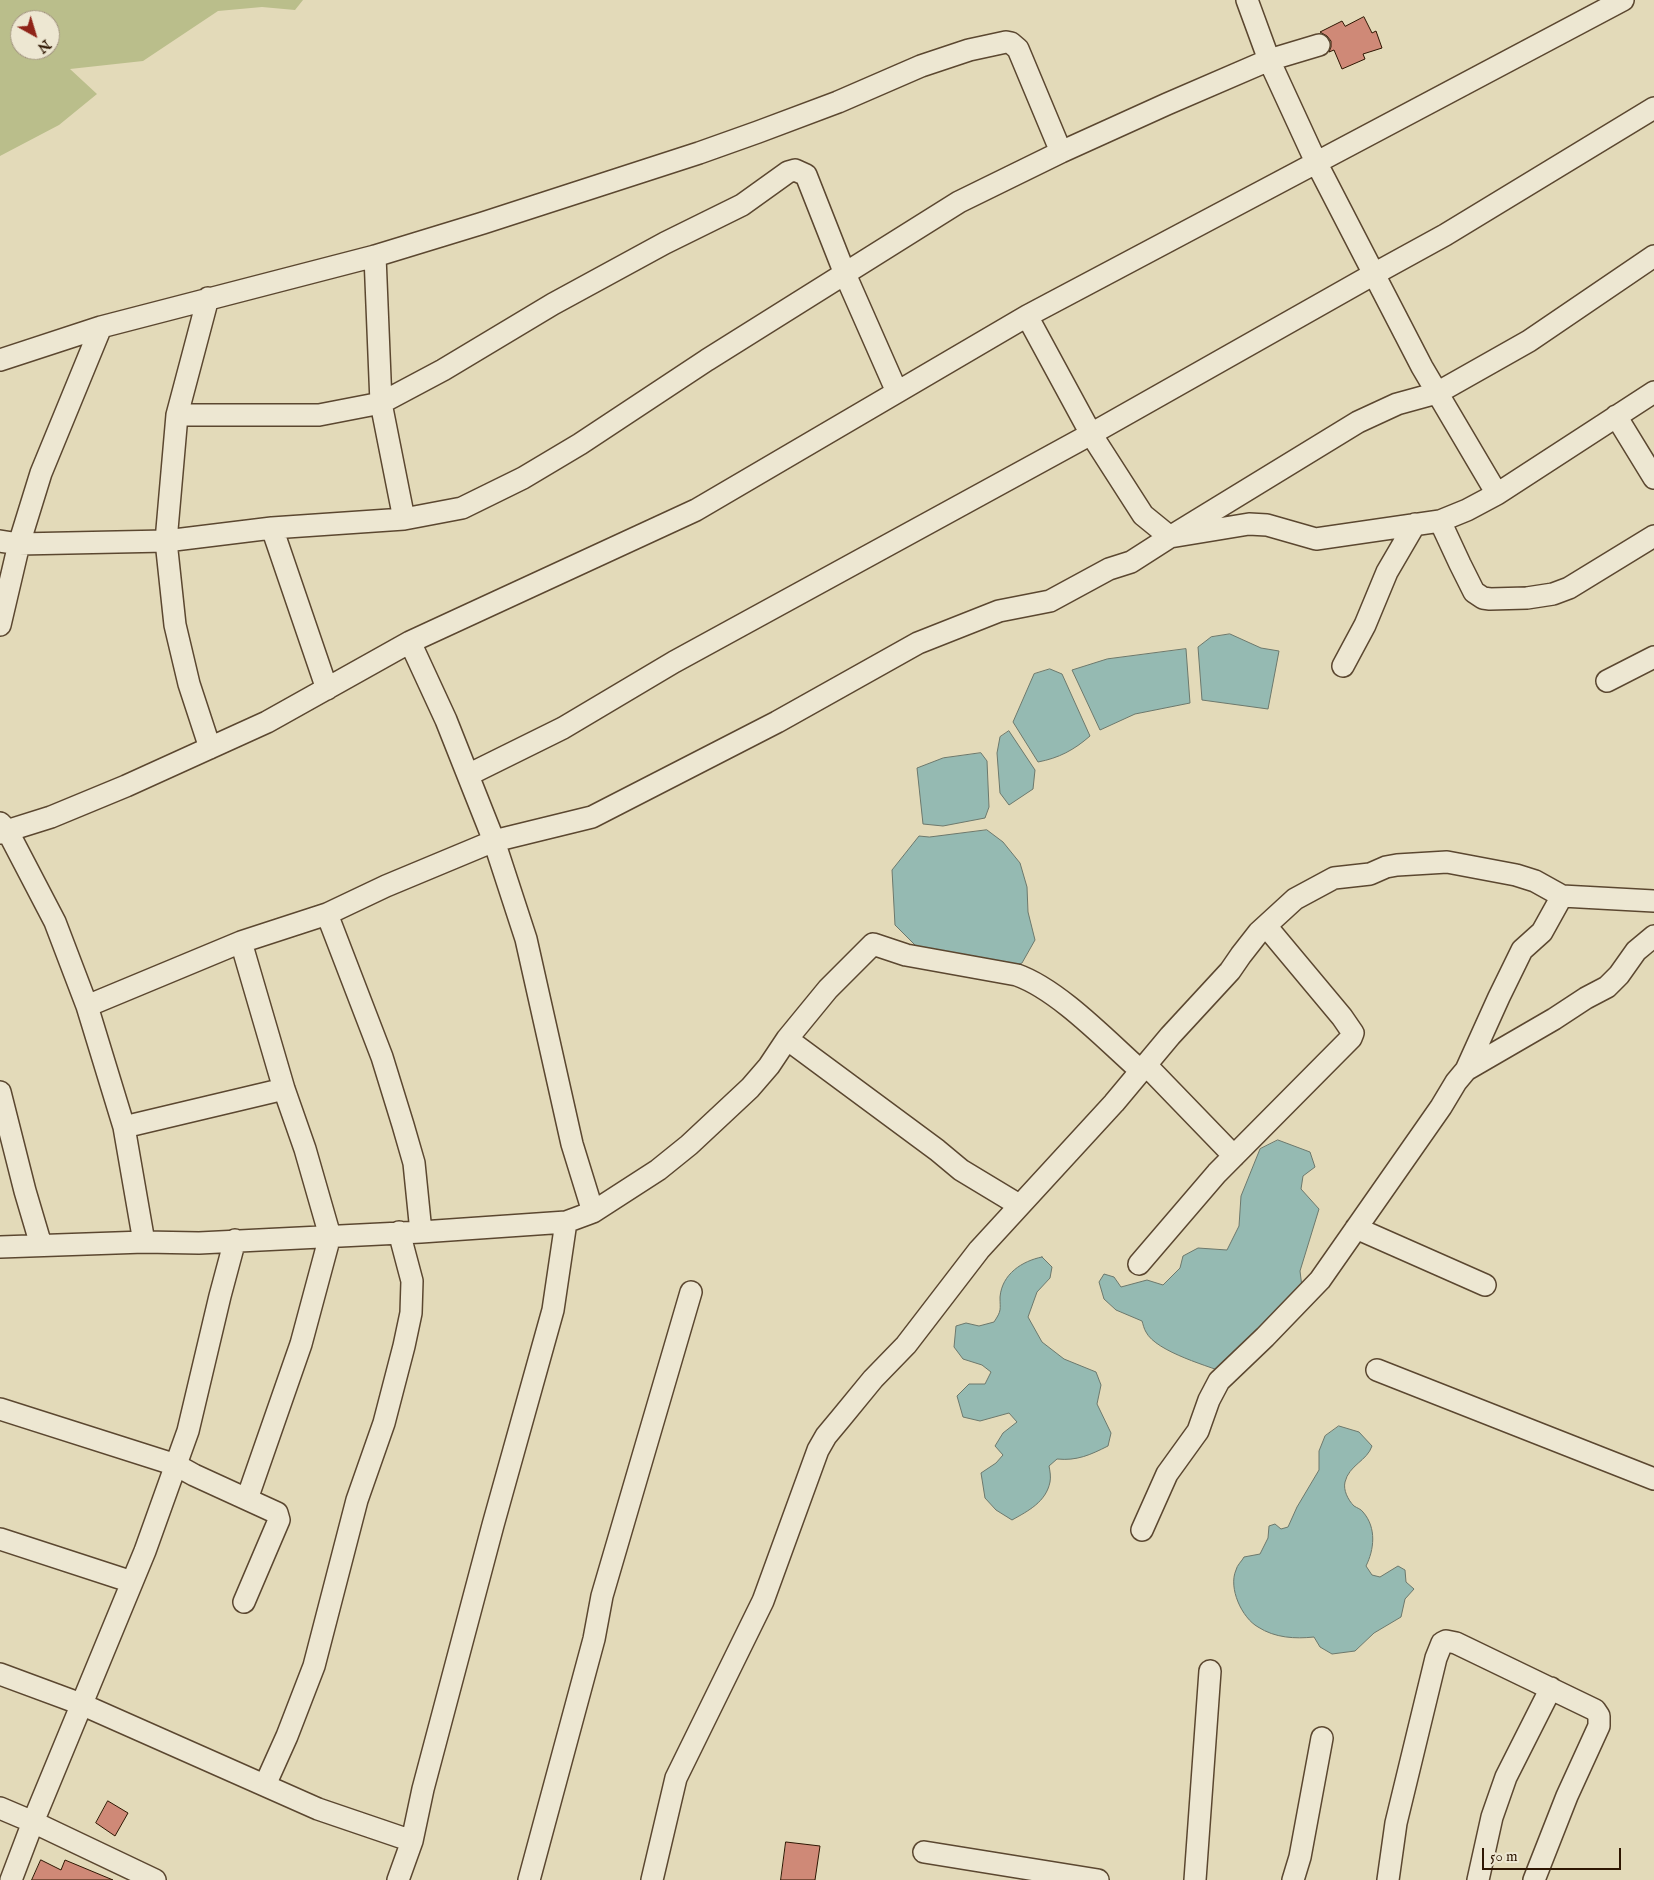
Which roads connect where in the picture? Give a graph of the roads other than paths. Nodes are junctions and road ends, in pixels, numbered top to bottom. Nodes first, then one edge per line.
1 (1247, 0) edge
2 (1623, 0) edge
3 (1319, 45) dead end
4 (1269, 60) junction
5 (1654, 108) edge
6 (1061, 152) junction
7 (1316, 162) junction
8 (376, 256) junction
9 (1654, 256) edge
10 (845, 274) junction
11 (1374, 274) junction
12 (208, 298) junction
13 (1028, 316) junction
14 (101, 327) junction
15 (0, 360) edge
16 (897, 392) junction
17 (1654, 392) edge
18 (1437, 393) junction
19 (381, 403) junction
20 (177, 415) junction
21 (1616, 416) junction
22 (1091, 434) junction
23 (1654, 478) edge
24 (1497, 494) junction
25 (404, 519) junction
26 (1440, 521) junction
27 (1415, 524) junction
28 (272, 528) junction
29 (1654, 536) edge
30 (1170, 537) junction
31 (166, 541) junction
32 (9, 542) edge
33 (0, 625) edge
34 (410, 642) junction
35 (1654, 657) edge
36 (1343, 666) dead end
37 (1607, 681) dead end
38 (328, 689) junction
39 (210, 748) junction
40 (468, 775) junction
41 (2, 829) edge
42 (494, 841) junction
43 (1562, 896) junction
44 (1654, 901) edge
45 (327, 914) junction
46 (1266, 926) junction
47 (1654, 936) edge
48 (241, 942) junction
49 (87, 1006) junction
50 (787, 1039) junction
51 (1143, 1068) junction
52 (1466, 1070) junction
53 (284, 1089) junction
54 (0, 1092) edge
55 (124, 1127) junction
56 (1234, 1156) junction
57 (1019, 1205) junction
58 (593, 1212) junction
59 (566, 1222) junction
60 (1356, 1228) junction
61 (399, 1232) junction
62 (421, 1232) junction
63 (330, 1236) junction
64 (235, 1240) junction
65 (144, 1242) junction
66 (41, 1245) junction
67 (0, 1247) edge
68 (1139, 1264) dead end
69 (1485, 1285) dead end
70 (691, 1292) dead end
71 (1377, 1370) dead end
72 (0, 1409) edge
73 (176, 1465) junction
74 (1654, 1479) edge
75 (247, 1499) junction
76 (1142, 1530) dead end
77 (0, 1539) edge
78 (132, 1582) junction
79 (244, 1602) dead end
80 (1210, 1671) dead end
81 (0, 1674) edge
82 (1551, 1688) junction
83 (80, 1704) junction
84 (1322, 1738) dead end
85 (265, 1785) junction
86 (0, 1808) edge
87 (33, 1822) junction
88 (412, 1841) junction
89 (924, 1852) dead end
90 (12, 1880) edge
91 (155, 1880) edge
92 (398, 1880) edge
93 (529, 1880) edge
94 (652, 1880) edge
95 (1098, 1880) edge
96 (1194, 1880) edge
97 (1293, 1880) edge
98 (1388, 1880) edge
99 (1478, 1880) edge
100 (1534, 1880) edge

1 - 4 street
2 - 7 street
3 - 4 street
4 - 6 street
4 - 7 street
5 - 11 street
6 - 8 street
6 - 10 street
7 - 11 street
7 - 13 street
8 - 12 street
8 - 19 street
9 - 18 street
10 - 16 street
10 - 19 street
10 - 25 street
11 - 18 street
11 - 22 street
12 - 14 street
12 - 20 street
13 - 16 street
13 - 22 street
14 - 15 street
14 - 32 street
16 - 34 street
17 - 21 street
18 - 24 street
18 - 30 street
19 - 20 street
19 - 25 street
20 - 31 street
21 - 23 street
21 - 24 street
22 - 30 street
22 - 40 street
24 - 26 street
25 - 28 street
26 - 27 street
26 - 29 street
27 - 30 street
27 - 36 street
28 - 31 street
28 - 38 street
30 - 42 street
31 - 32 street
31 - 39 street
32 - 33 street
34 - 38 street
34 - 40 street
35 - 37 street
38 - 39 street
39 - 41 street
40 - 42 street
41 - 49 street
42 - 45 street
42 - 58 street
43 - 44 street
43 - 46 street
43 - 52 street
45 - 48 street
45 - 62 street
46 - 51 street
46 - 56 street
47 - 52 street
48 - 49 street
48 - 53 street
49 - 55 street
50 - 51 street
50 - 57 street
50 - 58 street
51 - 56 street
51 - 57 street
52 - 60 street
53 - 55 street
53 - 63 street
54 - 66 street
55 - 65 street
56 - 68 street
57 - 94 street
58 - 59 street
59 - 62 street
59 - 88 street
60 - 69 street
60 - 76 street
61 - 62 street
61 - 63 street
61 - 85 street
63 - 64 street
63 - 75 street
64 - 65 street
64 - 73 street
65 - 66 street
66 - 67 street
70 - 93 street
71 - 74 street
72 - 73 street
73 - 75 street
73 - 78 street
75 - 79 street
77 - 78 street
78 - 83 street
80 - 96 street
81 - 83 street
82 - 98 street
82 - 99 street
82 - 100 street
83 - 85 street
83 - 87 street
84 - 97 street
85 - 88 street
86 - 87 street
87 - 90 street
87 - 91 street
88 - 92 street
89 - 95 street

